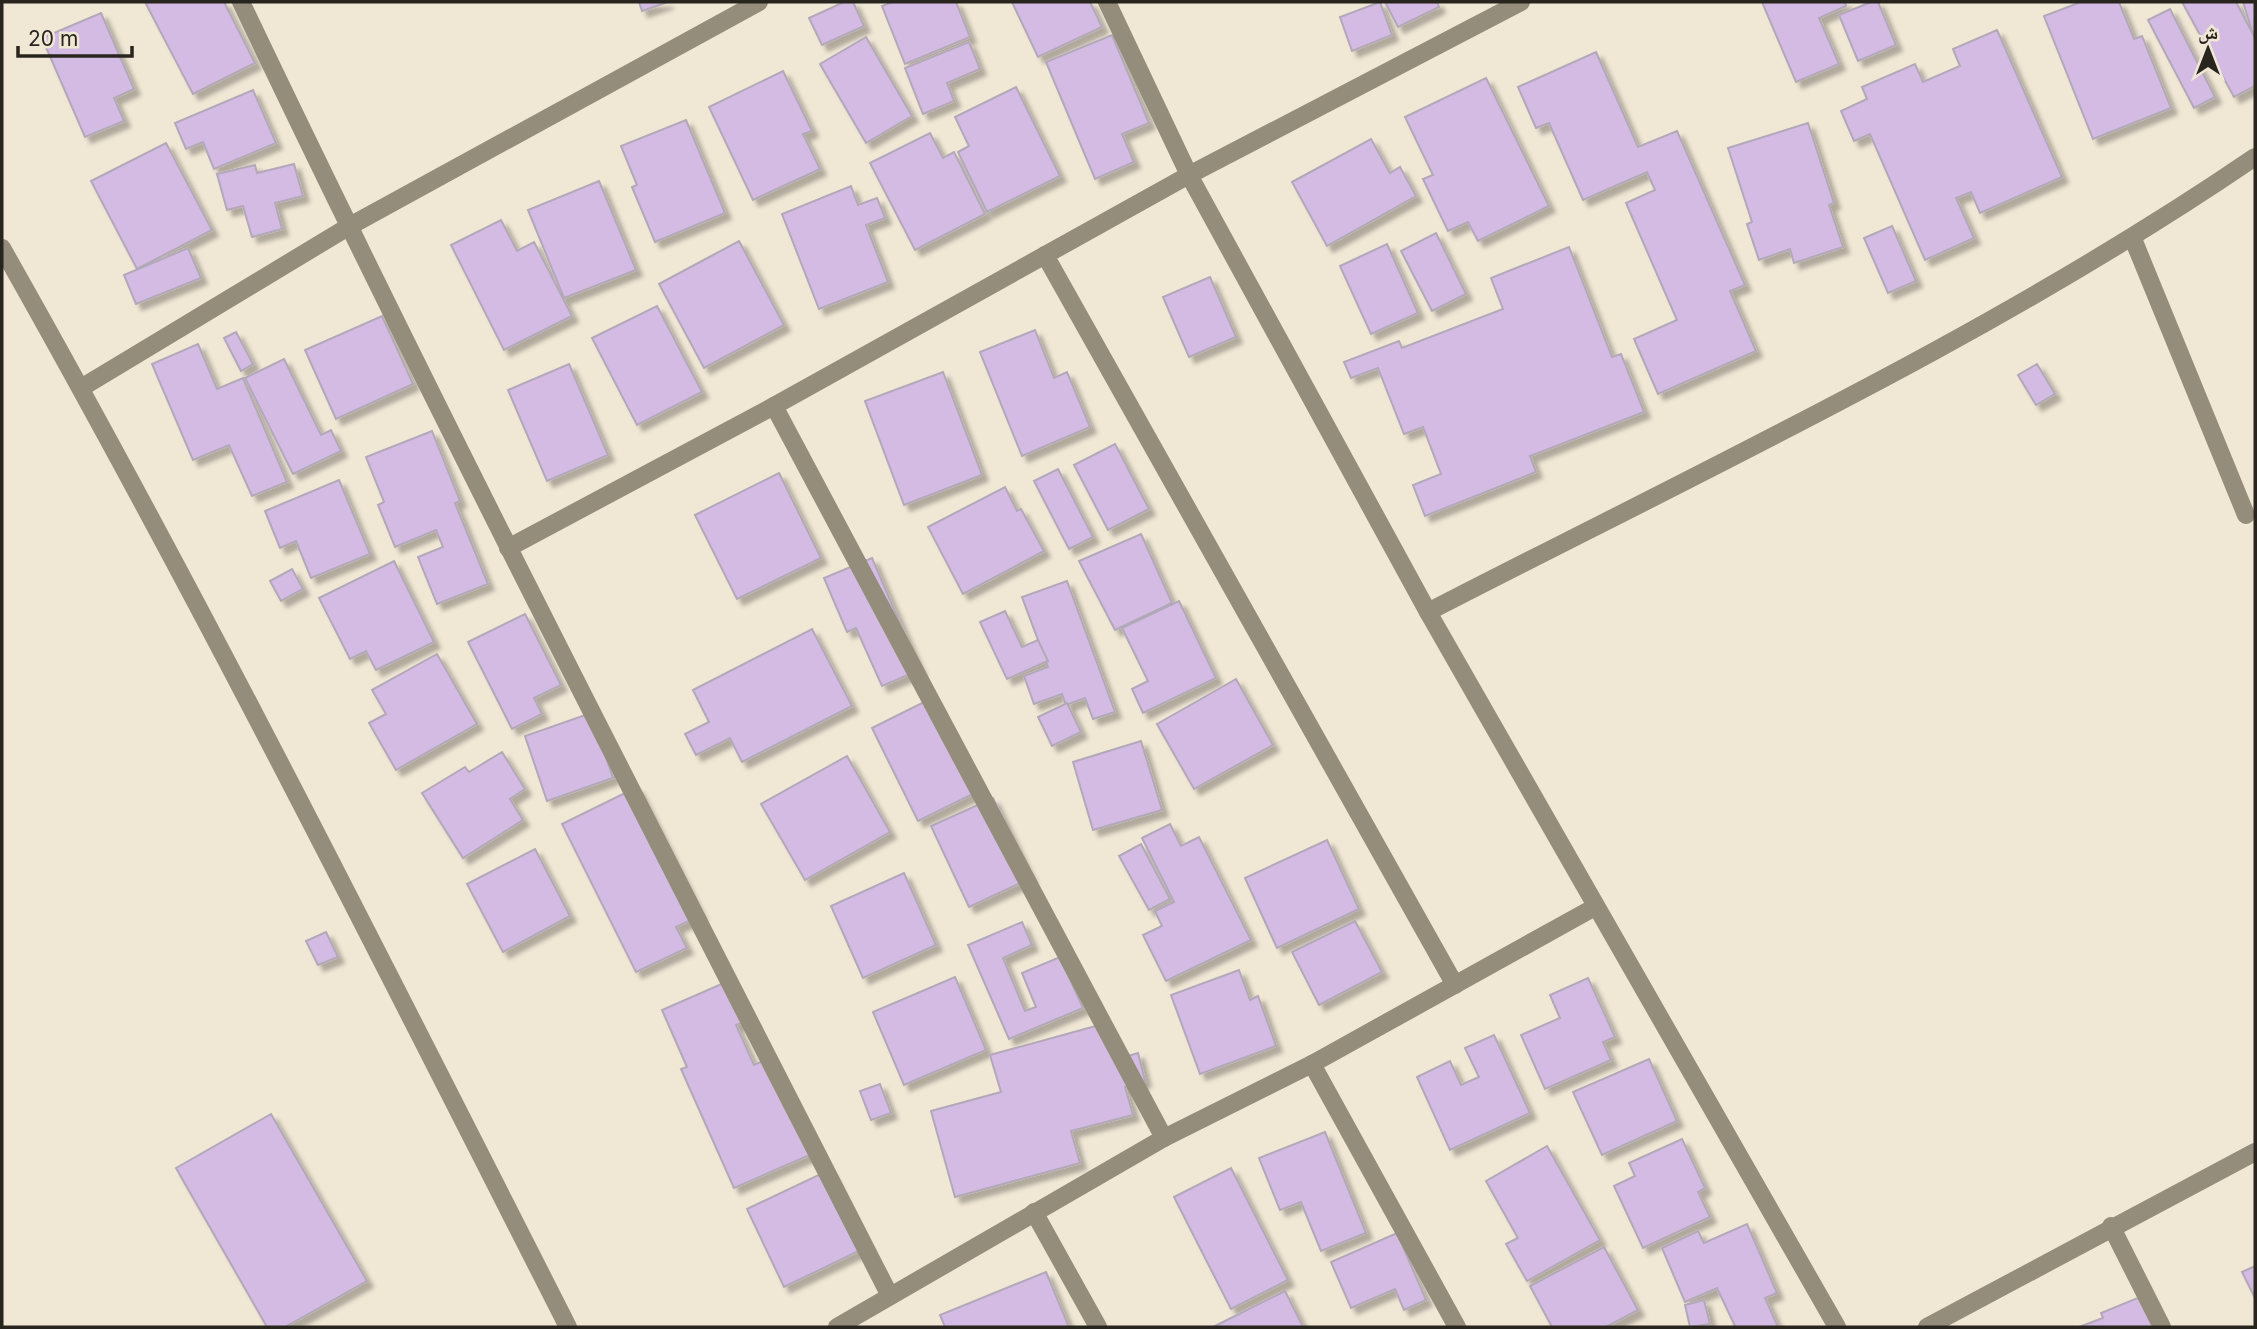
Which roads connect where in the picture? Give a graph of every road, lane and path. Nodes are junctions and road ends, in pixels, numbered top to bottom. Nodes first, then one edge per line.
1 (241, 2) edge
2 (759, 2) edge
3 (1107, 2) edge
4 (1521, 2) edge
5 (2255, 157) edge
6 (1189, 175) junction
7 (348, 227) junction
8 (2133, 239) junction
9 (2, 248) edge
10 (1045, 255) junction
11 (81, 388) junction
12 (774, 406) junction
13 (2246, 515) dead end
14 (508, 548) junction
15 (1428, 612) junction
16 (1595, 907) junction
17 (1455, 985) junction
18 (1312, 1064) junction
19 (1164, 1138) junction
20 (2255, 1152) edge
21 (1034, 1212) junction
22 (2111, 1226) junction
23 (889, 1294) junction
24 (568, 1327) edge
25 (837, 1327) edge
26 (1098, 1327) edge
27 (1457, 1327) edge
28 (1837, 1327) edge
29 (1927, 1327) edge
30 (2162, 1327) edge

1 - 7 street
2 - 7 street
3 - 6 street
4 - 6 street
5 - 8 street
6 - 10 street
6 - 15 street
7 - 11 street
7 - 14 street
8 - 13 street
8 - 15 street
9 - 11 street
10 - 12 street
10 - 17 street
11 - 24 street
12 - 14 street
12 - 19 street
14 - 23 street
15 - 16 street
16 - 17 street
16 - 28 street
17 - 18 street
18 - 19 street
18 - 27 street
19 - 21 street
20 - 22 street
21 - 23 street
21 - 26 street
22 - 29 street
22 - 30 street
23 - 25 street

